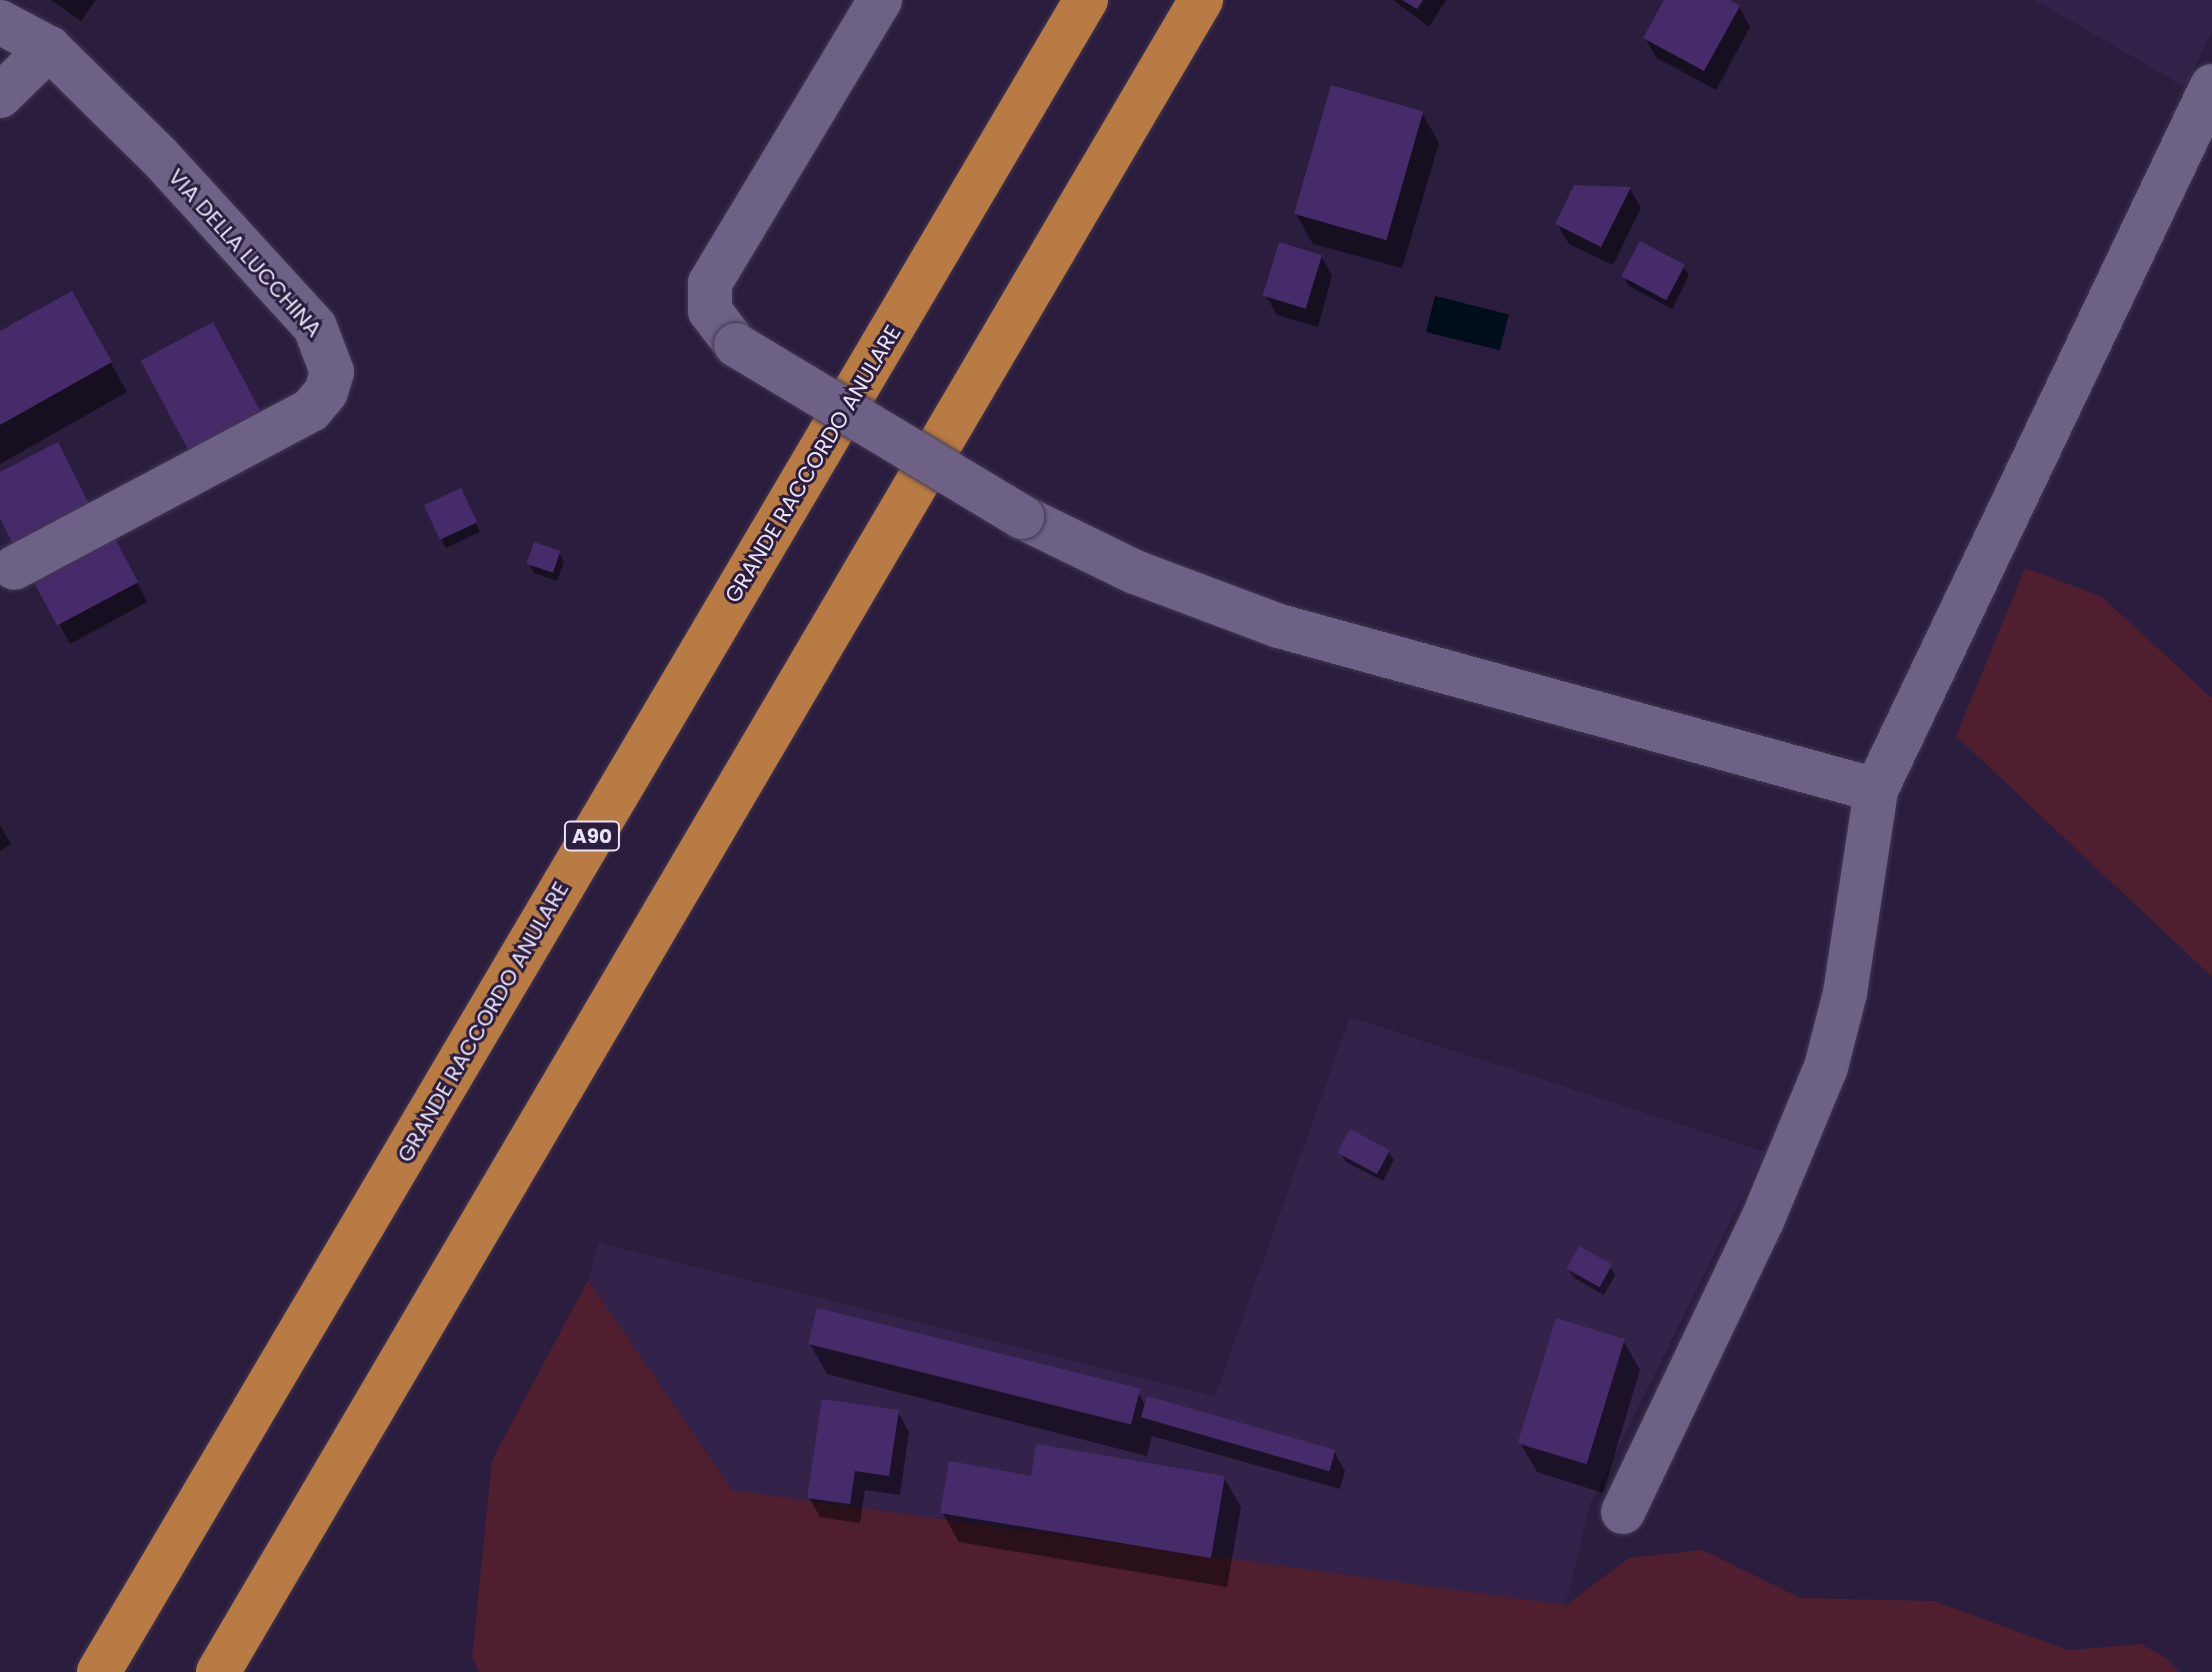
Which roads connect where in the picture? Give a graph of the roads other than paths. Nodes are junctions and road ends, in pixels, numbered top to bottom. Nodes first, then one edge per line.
1 (880, 0) edge
2 (1086, 0) edge
3 (1201, 0) edge
4 (0, 22) edge
5 (49, 48) junction
6 (2212, 86) edge
7 (0, 96) edge
8 (14, 568) dead end
9 (1876, 790) junction
10 (1623, 1512) dead end
11 (99, 1672) edge
12 (218, 1672) edge

1 - 9 street, bridge
2 - 11 highway, GRANDE RACCORDO ANULARE / A90
3 - 12 highway
4 - 5 street, VIA DELLA LUCCHINA
5 - 7 street
5 - 8 street, VIA DELLA LUCCHINA
6 - 9 street
9 - 10 street

